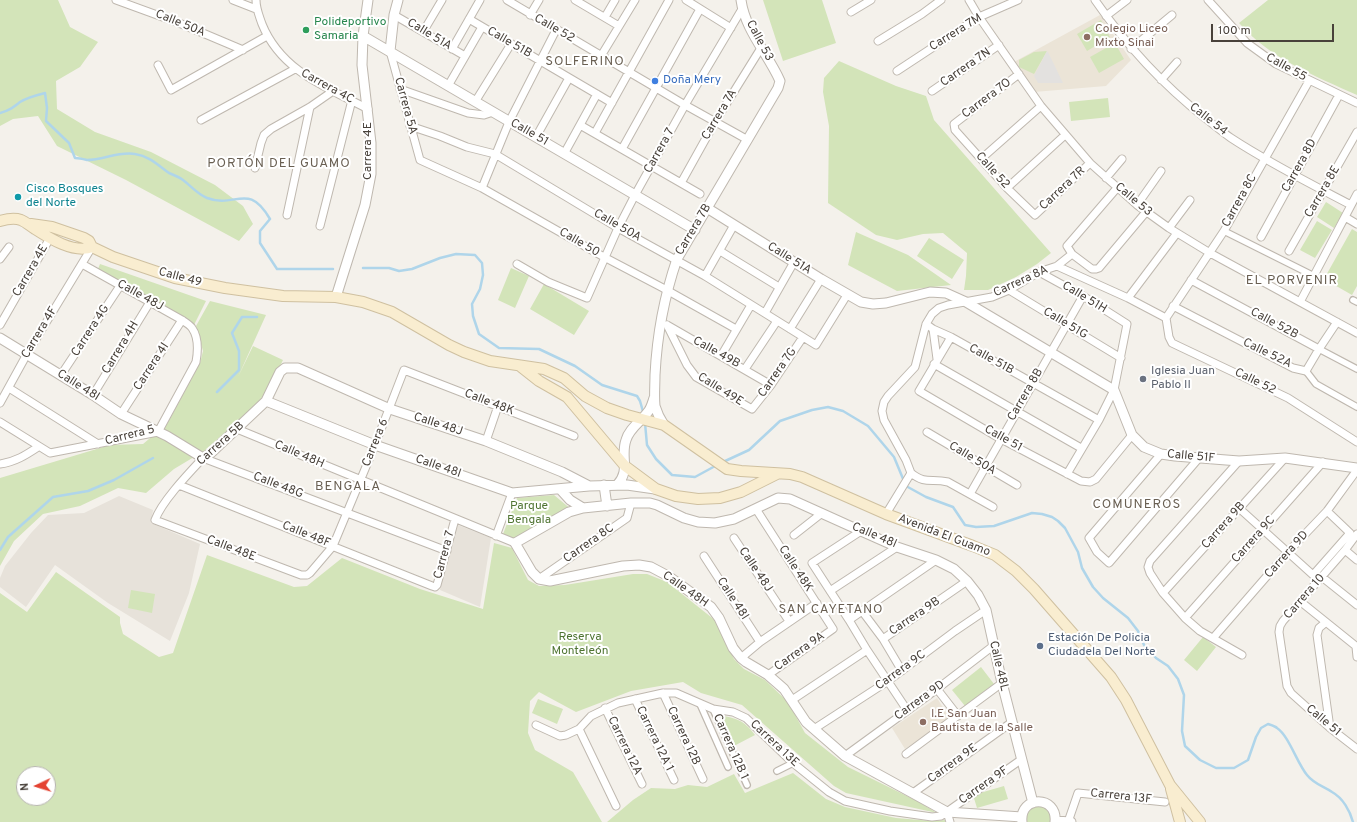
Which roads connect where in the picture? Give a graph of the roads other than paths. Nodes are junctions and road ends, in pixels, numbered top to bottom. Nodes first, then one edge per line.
1 (118, 0) edge
2 (232, 0) edge
3 (256, 0) edge
4 (368, 0) edge
5 (398, 0) edge
6 (442, 0) edge
7 (480, 0) edge
8 (507, 0) edge
9 (539, 0) edge
10 (575, 0) edge
11 (614, 0) edge
12 (635, 0) edge
13 (669, 0) edge
14 (686, 0) edge
15 (871, 0) edge
16 (941, 0) edge
17 (969, 0) edge
18 (1018, 0) edge
19 (1095, 0) edge
20 (1127, 0) edge
21 (1208, 0) edge
22 (742, 4) edge
23 (256, 9) junction
24 (700, 9) junction
25 (851, 12) dead end
26 (394, 15) junction
27 (530, 15) junction
28 (1172, 15) dead end
29 (1106, 16) junction
30 (605, 17) junction
31 (979, 17) junction
32 (469, 19) junction
33 (619, 26) junction
34 (482, 27) junction
35 (731, 28) junction
36 (556, 30) junction
37 (423, 32) junction
38 (267, 36) junction
39 (363, 36) junction
40 (878, 41) dead end
41 (511, 44) junction
42 (999, 45) junction
43 (761, 48) junction
44 (452, 49) junction
45 (1131, 49) junction
46 (243, 50) junction
47 (390, 51) junction
48 (465, 56) junction
49 (601, 56) junction
50 (540, 61) junction
51 (1177, 62) dead end
52 (158, 64) dead end
53 (295, 69) junction
54 (897, 71) dead end
55 (628, 72) junction
56 (1019, 74) junction
57 (569, 78) junction
58 (780, 80) joint
59 (1160, 80) junction
60 (1309, 81) junction
61 (448, 86) junction
62 (656, 88) junction
63 (400, 89) junction
64 (333, 91) junction
65 (932, 91) dead end
66 (597, 94) junction
67 (1339, 95) junction
68 (352, 100) junction
69 (475, 102) junction
70 (612, 103) junction
71 (1357, 103) edge
72 (685, 105) junction
73 (1041, 106) junction
74 (310, 107) junction
75 (368, 109) junction
76 (493, 112) junction
77 (202, 120) dead end
78 (509, 122) junction
79 (716, 122) junction
80 (954, 124) joint
81 (580, 125) junction
82 (410, 126) junction
83 (1357, 132) edge
84 (595, 134) junction
85 (1065, 135) junction
86 (536, 137) junction
87 (748, 140) junction
88 (622, 149) junction
89 (495, 154) junction
90 (564, 154) junction
91 (1265, 158) junction
92 (981, 159) junction
93 (1122, 159) dead end
94 (420, 160) joint
95 (1090, 163) junction
96 (651, 166) junction
97 (255, 168) dead end
98 (1161, 171) dead end
99 (1296, 175) junction
100 (1106, 178) junction
101 (681, 183) junction
102 (482, 188) junction
103 (1007, 188) junction
104 (1117, 188) junction
105 (1324, 191) junction
106 (700, 194) dead end
107 (1357, 194) edge
108 (635, 195) junction
109 (1190, 200) dead end
110 (1137, 205) junction
111 (1351, 205) junction
112 (707, 208) junction
113 (1146, 212) junction
114 (1036, 214) joint
115 (287, 215) dead end
116 (1345, 218) junction
117 (0, 221) edge
118 (26, 223) junction
119 (1357, 224) edge
120 (734, 225) junction
121 (320, 226) dead end
122 (618, 228) junction
123 (1169, 228) junction
124 (695, 230) junction
125 (1224, 231) junction
126 (1177, 232) junction
127 (1261, 237) dead end
128 (50, 238) junction
129 (9, 247) dead end
130 (92, 247) junction
131 (720, 251) junction
132 (1289, 251) dead end
133 (1210, 253) junction
134 (1072, 254) junction
135 (604, 257) junction
136 (0, 259) edge
137 (677, 259) junction
138 (794, 262) junction
139 (82, 264) junction
140 (517, 264) dead end
141 (1057, 266) junction
142 (1039, 272) junction
143 (705, 276) junction
144 (1314, 276) junction
145 (821, 279) junction
146 (1191, 280) junction
147 (120, 286) junction
148 (779, 287) junction
149 (667, 290) junction
150 (1008, 290) junction
151 (272, 295) joint
152 (847, 295) junction
153 (1083, 296) junction
154 (336, 297) junction
155 (1128, 298) junction
156 (150, 302) junction
157 (966, 302) junction
158 (1300, 302) junction
159 (751, 305) junction
160 (1173, 306) junction
161 (765, 313) junction
162 (1166, 318) junction
163 (182, 320) junction
164 (777, 321) junction
165 (1337, 322) junction
166 (664, 323) junction
167 (926, 324) junction
168 (0, 325) edge
169 (1066, 325) junction
170 (736, 329) junction
171 (790, 329) junction
172 (933, 329) junction
173 (1357, 333) edge
174 (803, 337) junction
175 (0, 338) edge
176 (951, 338) junction
177 (816, 345) joint
178 (1319, 349) junction
179 (198, 350) joint
180 (1051, 352) junction
181 (27, 354) junction
182 (721, 356) junction
183 (1121, 358) junction
184 (936, 362) junction
185 (520, 366) junction
186 (285, 368) joint
187 (745, 369) junction
188 (1357, 369) edge
189 (404, 370) joint
190 (1306, 371) junction
191 (61, 376) junction
192 (1032, 383) junction
193 (771, 385) junction
194 (9, 388) junction
195 (1114, 390) junction
196 (93, 395) junction
197 (655, 395) junction
198 (266, 401) junction
199 (0, 402) edge
200 (498, 406) junction
201 (1357, 406) edge
202 (390, 409) junction
203 (752, 409) joint
204 (1017, 412) junction
205 (121, 414) junction
206 (644, 416) junction
207 (1099, 420) junction
208 (0, 422) edge
209 (660, 424) junction
210 (237, 429) junction
211 (158, 432) junction
212 (927, 432) dead end
213 (1132, 435) junction
214 (574, 436) dead end
215 (1001, 439) junction
216 (486, 441) junction
217 (1357, 442) edge
218 (98, 444) junction
219 (376, 446) junction
220 (38, 447) junction
221 (1082, 448) junction
222 (1160, 454) junction
223 (203, 458) junction
224 (1199, 458) junction
225 (1285, 458) junction
226 (1239, 461) junction
227 (1323, 462) junction
228 (0, 464) edge
229 (625, 466) junction
230 (985, 467) junction
231 (1357, 469) edge
232 (740, 471) junction
233 (778, 474) junction
234 (1067, 474) junction
235 (908, 476) junction
236 (361, 481) junction
237 (179, 485) junction
238 (604, 485) junction
239 (617, 485) junction
240 (1017, 485) dead end
241 (589, 486) junction
242 (560, 488) junction
243 (656, 489) junction
244 (741, 492) junction
245 (512, 493) junction
246 (970, 494) junction
247 (631, 503) junction
248 (607, 506) junction
249 (993, 507) dead end
250 (582, 508) junction
251 (756, 509) junction
252 (1240, 509) junction
253 (1327, 511) junction
254 (348, 513) junction
255 (822, 514) junction
256 (886, 514) junction
257 (455, 519) junction
258 (155, 520) joint
259 (861, 531) junction
260 (1262, 531) junction
261 (794, 534) dead end
262 (1354, 534) edge
263 (496, 536) junction
264 (734, 538) dead end
265 (515, 543) junction
266 (333, 546) junction
267 (897, 547) junction
268 (1345, 550) junction
269 (447, 552) junction
270 (1287, 553) junction
271 (704, 556) dead end
272 (936, 560) junction
273 (1357, 560) edge
274 (307, 575) joint
275 (1322, 577) junction
276 (539, 579) junction
277 (967, 581) junction
278 (432, 586) joint
279 (830, 591) junction
280 (1163, 593) junction
281 (1301, 602) junction
282 (817, 603) junction
283 (1357, 605) edge
284 (986, 610) junction
285 (862, 611) junction
286 (1185, 618) junction
287 (849, 620) junction
288 (789, 621) junction
289 (1325, 622) junction
290 (833, 629) joint
291 (1214, 638) junction
292 (883, 639) junction
293 (760, 642) junction
294 (993, 646) junction
295 (1356, 647) edge
296 (867, 650) junction
297 (1242, 655) dead end
298 (1357, 657) edge
299 (741, 658) junction
300 (902, 671) junction
301 (768, 674) junction
302 (888, 682) junction
303 (1002, 683) junction
304 (937, 689) junction
305 (663, 693) junction
306 (1291, 693) joint
307 (635, 699) junction
308 (792, 700) junction
309 (700, 704) junction
310 (605, 708) junction
311 (713, 709) junction
312 (907, 710) junction
313 (958, 716) junction
314 (1012, 722) junction
315 (536, 724) dead end
316 (1330, 728) junction
317 (579, 729) junction
318 (814, 729) junction
319 (1357, 749) edge
320 (906, 754) dead end
321 (845, 756) junction
322 (1022, 759) junction
323 (793, 764) junction
324 (728, 766) dead end
325 (777, 771) dead end
326 (703, 779) dead end
327 (674, 780) dead end
328 (642, 784) dead end
329 (747, 785) dead end
330 (1170, 785) junction
331 (913, 793) junction
332 (1165, 802) dead end
333 (1033, 803) junction
334 (616, 806) dead end
335 (947, 812) junction
336 (988, 819) edge
337 (1022, 819) edge
338 (1055, 821) edge
339 (950, 822) edge
340 (1068, 822) edge
341 (1071, 822) edge
342 (1180, 822) edge
343 (1200, 822) edge

1 - 46 street, Calle 50A
2 - 23 street
3 - 23 street, Carrera 4C
4 - 39 street, Carrera 4E
5 - 26 street
6 - 37 street
7 - 32 street
8 - 27 street, Calle 52
9 - 27 street
10 - 30 street
11 - 30 street
12 - 33 street
13 - 55 street
14 - 24 street
15 - 25 street
16 - 40 street
17 - 31 street, Calle 53
18 - 31 street, Carrera 7M
19 - 29 street, Calle 54
20 - 29 street
21 - 60 street, Calle 55
22 - 35 street, Carrera 7
22 - 43 street, Calle 53
23 - 38 street, Carrera 4C
24 - 35 street
24 - 62 street
26 - 37 street, Calle 51A
26 - 47 street
27 - 36 street, Calle 52
28 - 45 street
29 - 45 street, Calle 54
30 - 33 street
31 - 42 street, Calle 53
31 - 54 street, Carrera 7M
32 - 34 street, Calle 51B
32 - 44 street
33 - 49 street
34 - 41 street, Calle 51B
34 - 48 street
35 - 72 street, Carrera 7
36 - 49 street, Calle 52
36 - 50 street
37 - 44 street, Calle 51A
38 - 46 street
38 - 53 street, Carrera 4C
39 - 47 street, Calle 51
39 - 75 street, Carrera 4E
41 - 50 street, Calle 51B
41 - 69 street
42 - 56 street, Calle 53
42 - 65 street, Carrera 7N
43 - 58 street, Calle 53
43 - 79 street, Carrera 7A
44 - 48 street, Calle 51A
45 - 59 street, Calle 54
46 - 52 street
47 - 61 street, Calle 51
47 - 63 street, Carrera 5A
48 - 61 street
49 - 55 street, Calle 52
50 - 57 street, Calle 51B
50 - 78 street
51 - 59 street
53 - 64 street, Carrera 4C
53 - 77 street
55 - 62 street, Calle 52
55 - 70 street
56 - 73 street, Calle 53
56 - 80 street, Carrera 7O
57 - 66 street, Calle 51B
57 - 86 street
58 - 87 street, Carrera 7B
59 - 91 street, Calle 54
60 - 67 street, Calle 55
60 - 91 street, Carrera 8C
61 - 69 street, Calle 51
62 - 72 street, Calle 52
62 - 88 street
63 - 76 street
63 - 82 street, Carrera 5A
64 - 68 street, Carrera 4C
64 - 74 street
66 - 70 street, Calle 51B
66 - 81 street
67 - 71 street, Calle 55
67 - 99 street, Carrera 8D
68 - 75 street, Carrera 4C
68 - 121 street
69 - 76 street, Calle 51
70 - 84 street
72 - 79 street, Calle 52
72 - 96 street, Carrera 7
73 - 85 street, Calle 53
73 - 92 street
74 - 97 street
74 - 115 street
75 - 154 street, Carrera 4E
76 - 78 street, Calle 51
78 - 86 street, Calle 51
78 - 89 street
79 - 87 street, Calle 52
79 - 101 street, Carrera 7A
80 - 92 street, Calle 52
81 - 84 street
81 - 90 street
82 - 89 street, Calle 50A
82 - 94 street, Carrera 5A
83 - 105 street, Carrera 8E
84 - 88 street
85 - 95 street, Calle 53
85 - 103 street
86 - 90 street, Calle 51
87 - 112 street, Carrera 7B
88 - 96 street
89 - 102 street
89 - 122 street, Calle 50A
90 - 108 street, Calle 51
91 - 99 street, Calle 54
91 - 125 street, Carrera 8C
92 - 103 street, Calle 52
93 - 100 street
94 - 102 street, Calle 50
95 - 100 street, Calle 53
95 - 114 street, Carrera 7R
96 - 101 street
96 - 108 street, Carrera 7
98 - 110 street
99 - 105 street, Calle 54
99 - 127 street, Carrera 8D
100 - 104 street, Calle 53
101 - 106 street
102 - 135 street, Calle 50
103 - 114 street, Calle 52
104 - 110 street, Calle 53
104 - 134 street
105 - 111 street, Calle 54
105 - 132 street, Carrera 8E
107 - 111 street
108 - 122 street, Carrera 7
108 - 124 street, Calle 51
109 - 123 street
110 - 113 street, Calle 53
111 - 116 street
112 - 120 street, Calle 51A
112 - 124 street, Carrera 7B
113 - 123 street, Calle 53
113 - 134 street
116 - 119 street
116 - 144 street
117 - 118 main road
118 - 128 main road
118 - 130 main road
120 - 131 street
120 - 138 street, Calle 51A
122 - 135 street, Carrera 7
122 - 137 street, Calle 50A
123 - 126 street, Calle 53
124 - 137 street, Carrera 7B
125 - 133 street, Carrera 8C
125 - 144 street
126 - 133 street, Calle 53
126 - 155 street
128 - 130 main road
128 - 168 street, Carrera 4E
129 - 136 street
130 - 139 street
130 - 151 main road, Calle 49
131 - 143 street
131 - 148 street
133 - 146 street, Carrera 8C
133 - 158 street, Calle 53
134 - 141 street, Carrera 8A
135 - 140 street, Carrera 7
135 - 149 street, Calle 50
137 - 143 street, Calle 50A
137 - 149 street, Carrera 7B
138 - 145 street, Calle 51A
138 - 148 street
139 - 147 street, Calle 48J
139 - 181 street, Carrera 4F
141 - 142 street, Carrera 8A
141 - 155 street
142 - 150 street, Carrera 8A
142 - 153 street, Calle 51H
143 - 159 street, Calle 50A
144 - 158 street
145 - 152 street, Calle 51A
145 - 171 street
146 - 160 street, Carrera 8C
146 - 178 street, Calle 52B
147 - 156 street, Calle 48J
147 - 191 street, Carrera 4G
148 - 161 street
149 - 166 street, Carrera 7B
149 - 170 street, Calle 50
150 - 157 street, Carrera 8A
150 - 169 street, Calle 51G
151 - 154 main road, Avenida El Guamo
152 - 157 street, Calle 51A
152 - 177 street, Carrera 7G
153 - 169 street, Carrera 8B
153 - 183 street, Calle 51H
154 - 185 main road, Avenida El Guamo
155 - 162 street
156 - 163 street, Calle 48J
156 - 196 street, Carrera 4H
157 - 167 street, Carrera 8A
157 - 180 street
158 - 165 street, Calle 53
159 - 161 street, Calle 50A
159 - 170 street
160 - 162 street, Carrera 8C
160 - 190 street, Calle 52A
161 - 164 street, Calle 50A
162 - 217 street, Calle 52
163 - 179 street, Calle 48J
163 - 205 street, Carrera 4I
164 - 171 street, Calle 50A
164 - 187 street
165 - 173 street, Calle 53
165 - 178 street
166 - 182 street, Calle 49B
166 - 197 street, Carrera 7B
166 - 203 street, Calle 49E
167 - 172 street, Calle 51B
167 - 235 street
169 - 180 street, Carrera 8B
169 - 183 street, Calle 51G
170 - 182 street
171 - 174 street, Calle 50A
172 - 176 street, Calle 51B
172 - 184 street
174 - 177 street, Calle 50A
174 - 193 street, Carrera 7G
175 - 181 street, Calle 48I
176 - 184 street
176 - 192 street, Calle 51B
178 - 188 street, Calle 52B
178 - 190 street
179 - 211 street, Carrera 5
180 - 192 street, Carrera 8B
180 - 195 street
181 - 191 street, Calle 48I
181 - 194 street, Carrera 4F
182 - 187 street, Calle 49B
183 - 195 street
184 - 204 street
184 - 215 street, Calle 51
185 - 206 main road, Avenida El Guamo
185 - 229 main road, Avenida El Guamo
186 - 198 street, Carrera 5B
186 - 202 street, Calle 48J
187 - 193 street, Calle 49B
189 - 200 street, Calle 48K
189 - 202 street, Carrera 6
190 - 201 street, Calle 52A
191 - 196 street, Calle 48I
192 - 204 street, Carrera 8B
192 - 207 street, Calle 51B
193 - 203 street, Carrera 7G
194 - 199 street, Carrera 4F
194 - 218 street
195 - 207 street
195 - 213 street, Calle 51F
196 - 205 street, Calle 48I
197 - 206 street, Carrera 7B
197 - 209 street, Carrera 7B
198 - 210 street, Carrera 5B
198 - 219 street, Calle 48I
200 - 214 street, Calle 48K
200 - 216 street
202 - 216 street, Calle 48J
202 - 219 street, Carrera 6
204 - 215 street, Carrera 8B
204 - 221 street
205 - 211 street, Calle 48I
206 - 209 main road, Avenida El Guamo
206 - 229 street, Carrera 7B
207 - 221 street
208 - 220 street
209 - 232 main road, Avenida El Guamo
210 - 223 street, Carrera 5B
210 - 236 street, Calle 48H
211 - 218 street, Carrera 5
211 - 223 street, Calle 48G
212 - 230 street, Calle 50A
213 - 222 street, Calle 51F
213 - 234 street, Calle 51
215 - 230 street, Carrera 8B
215 - 234 street, Calle 51
216 - 241 street, Calle 48J
218 - 220 street, Carrera 5
219 - 236 street, Carrera 6
219 - 245 street, Calle 48I
220 - 228 street
221 - 234 street
222 - 224 street, Calle 51F
222 - 224 street
223 - 237 street, Carrera 5B
223 - 254 street, Calle 48G
224 - 226 street, Calle 51F
225 - 226 street, Calle 51F
225 - 227 street, Calle 51F
225 - 252 street, Carrera 9B
226 - 280 street
227 - 231 street, Calle 51F
227 - 260 street, Carrera 9C
229 - 239 street
229 - 243 main road, Avenida El Guamo
230 - 240 street, Calle 50A
230 - 246 street, Carrera 8B
231 - 253 street, Carrera 9D
232 - 233 main road, Avenida El Guamo
232 - 244 main road
233 - 244 main road, Avenida El Guamo
233 - 256 main road, Avenida El Guamo
235 - 246 street
235 - 256 street
236 - 254 street, Carrera 6
236 - 257 street, Calle 48H
237 - 258 street, Carrera 5B
237 - 266 street, Calle 48F
238 - 239 street, Calle 48I
238 - 241 street, Calle 48I
238 - 248 street
239 - 243 street, Calle 48I
241 - 242 street, Calle 48I
242 - 245 street, Calle 48I
242 - 250 street
243 - 244 main road, Avenida El Guamo
245 - 263 street
246 - 249 street
247 - 248 street
247 - 251 street
247 - 276 street, Carrera 8C
248 - 250 street
250 - 265 street
251 - 255 street, Calle 48l
251 - 282 street, Calle 48K
252 - 260 street
252 - 280 street, Carrera 9B
253 - 262 street
253 - 270 street, Carrera 9D
254 - 266 street, Carrera 6
254 - 269 street, Calle 48G
255 - 259 street, Calle 48l
255 - 261 street
256 - 330 main road, Avenida El Guamo
257 - 263 street, Calle 48H
257 - 269 street, Carrera 7
258 - 274 street, Calle 48E
259 - 267 street, Calle 48l
259 - 279 street
260 - 270 street
260 - 286 street, Carrera 9C
262 - 268 street, Carrera 10
262 - 270 street
263 - 265 street, Calle 48H
264 - 288 street, Calle 48J
265 - 276 street
266 - 274 street, Carrera 6
266 - 278 street, Calle 48F
267 - 272 street, Calle 48l
267 - 279 street
268 - 273 street
268 - 275 street, Carrera 10
269 - 278 street, Carrera 7
270 - 291 street, Carrera 9D
271 - 293 street, Calle 48I
272 - 277 street, Calle 48l
272 - 285 street
275 - 281 street, Carrera 10
275 - 283 street
276 - 299 street, Calle 48H
277 - 284 street, Calle 48L
277 - 292 street, Carrera 9B
279 - 287 street
280 - 286 street
281 - 289 street
281 - 306 street, Carrera 10
282 - 288 street
282 - 290 street, Calle 48K
284 - 294 street, Calle 48L
284 - 300 street, Carrera 9C
285 - 287 street
285 - 292 street
286 - 291 street
287 - 296 street
288 - 293 street
289 - 295 street
289 - 316 street
290 - 301 street, Carrera 9A
291 - 297 street
292 - 300 street
293 - 299 street
294 - 303 street, Calle 48L
294 - 304 street, Carrera 9D
295 - 298 street
296 - 302 street
296 - 308 street
299 - 301 street, Calle 48H
300 - 302 street, Carrera 9C
301 - 308 street, Calle 48H
302 - 312 street
302 - 318 street, Carrera 9C
303 - 313 street
303 - 314 street, Calle 48L
304 - 312 street, Carrera 9D
304 - 313 street
305 - 307 street, Carrera 13E
305 - 309 street, Carrera 13E
305 - 326 street, Carrera 12B
306 - 316 street, Calle 51
307 - 310 street, Carrera 13E
307 - 327 street, Carrera 12A 1
308 - 318 street, Calle 48H
309 - 311 street, Carrera 13E
309 - 324 street, Carrera 12B 1
310 - 317 street, Carrera 13E
310 - 328 street, Carrera 12A
311 - 323 street, Carrera 13E
311 - 329 street, Carrera 12B 1
312 - 321 street, Carrera 9D
313 - 320 street
314 - 322 street, Calle 48L
314 - 331 street, Carrera 9E
315 - 317 street, Carrera 13E
316 - 319 street, Calle 51
317 - 334 street
318 - 321 street, Calle 48H
321 - 331 street, Calle 48H
322 - 333 street, Calle 48L
322 - 335 street, Carrera 9F
323 - 325 street
323 - 335 street, Carrera 13E
330 - 342 main road, Avenida El Guamo
330 - 343 main road, Avenida El Guamo
331 - 335 street, Calle 48H
332 - 340 street, Carrera 13F
333 - 337 street
333 - 338 street
335 - 336 street, Calle 48H
335 - 339 street
336 - 337 street, Calle 48H
338 - 340 street
340 - 341 street

